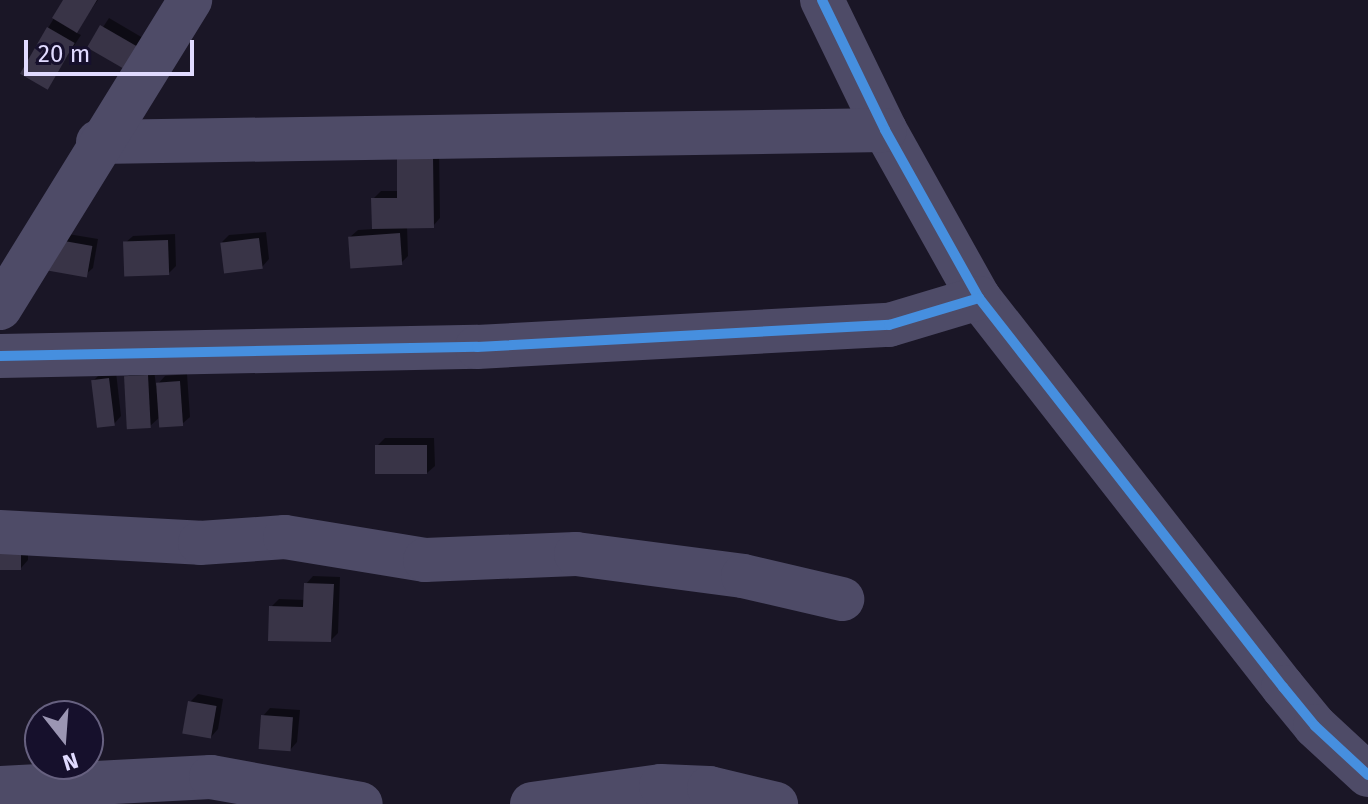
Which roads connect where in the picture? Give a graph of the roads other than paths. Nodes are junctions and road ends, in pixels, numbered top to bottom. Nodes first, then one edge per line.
1 (190, 0) edge
2 (822, 0) edge
3 (885, 130) junction
4 (98, 142) junction
5 (979, 298) junction
6 (0, 308) edge
7 (0, 356) edge
8 (0, 532) edge
9 (842, 599) dead end
10 (1368, 775) edge
11 (0, 788) edge
12 (213, 790) edge
13 (361, 804) edge
14 (532, 804) edge
15 (776, 804) edge

1 - 4 street
2 - 3 street
3 - 4 street
3 - 5 street
4 - 6 street
5 - 7 street
5 - 10 street
8 - 9 street
11 - 12 street
12 - 13 street
14 - 15 street

